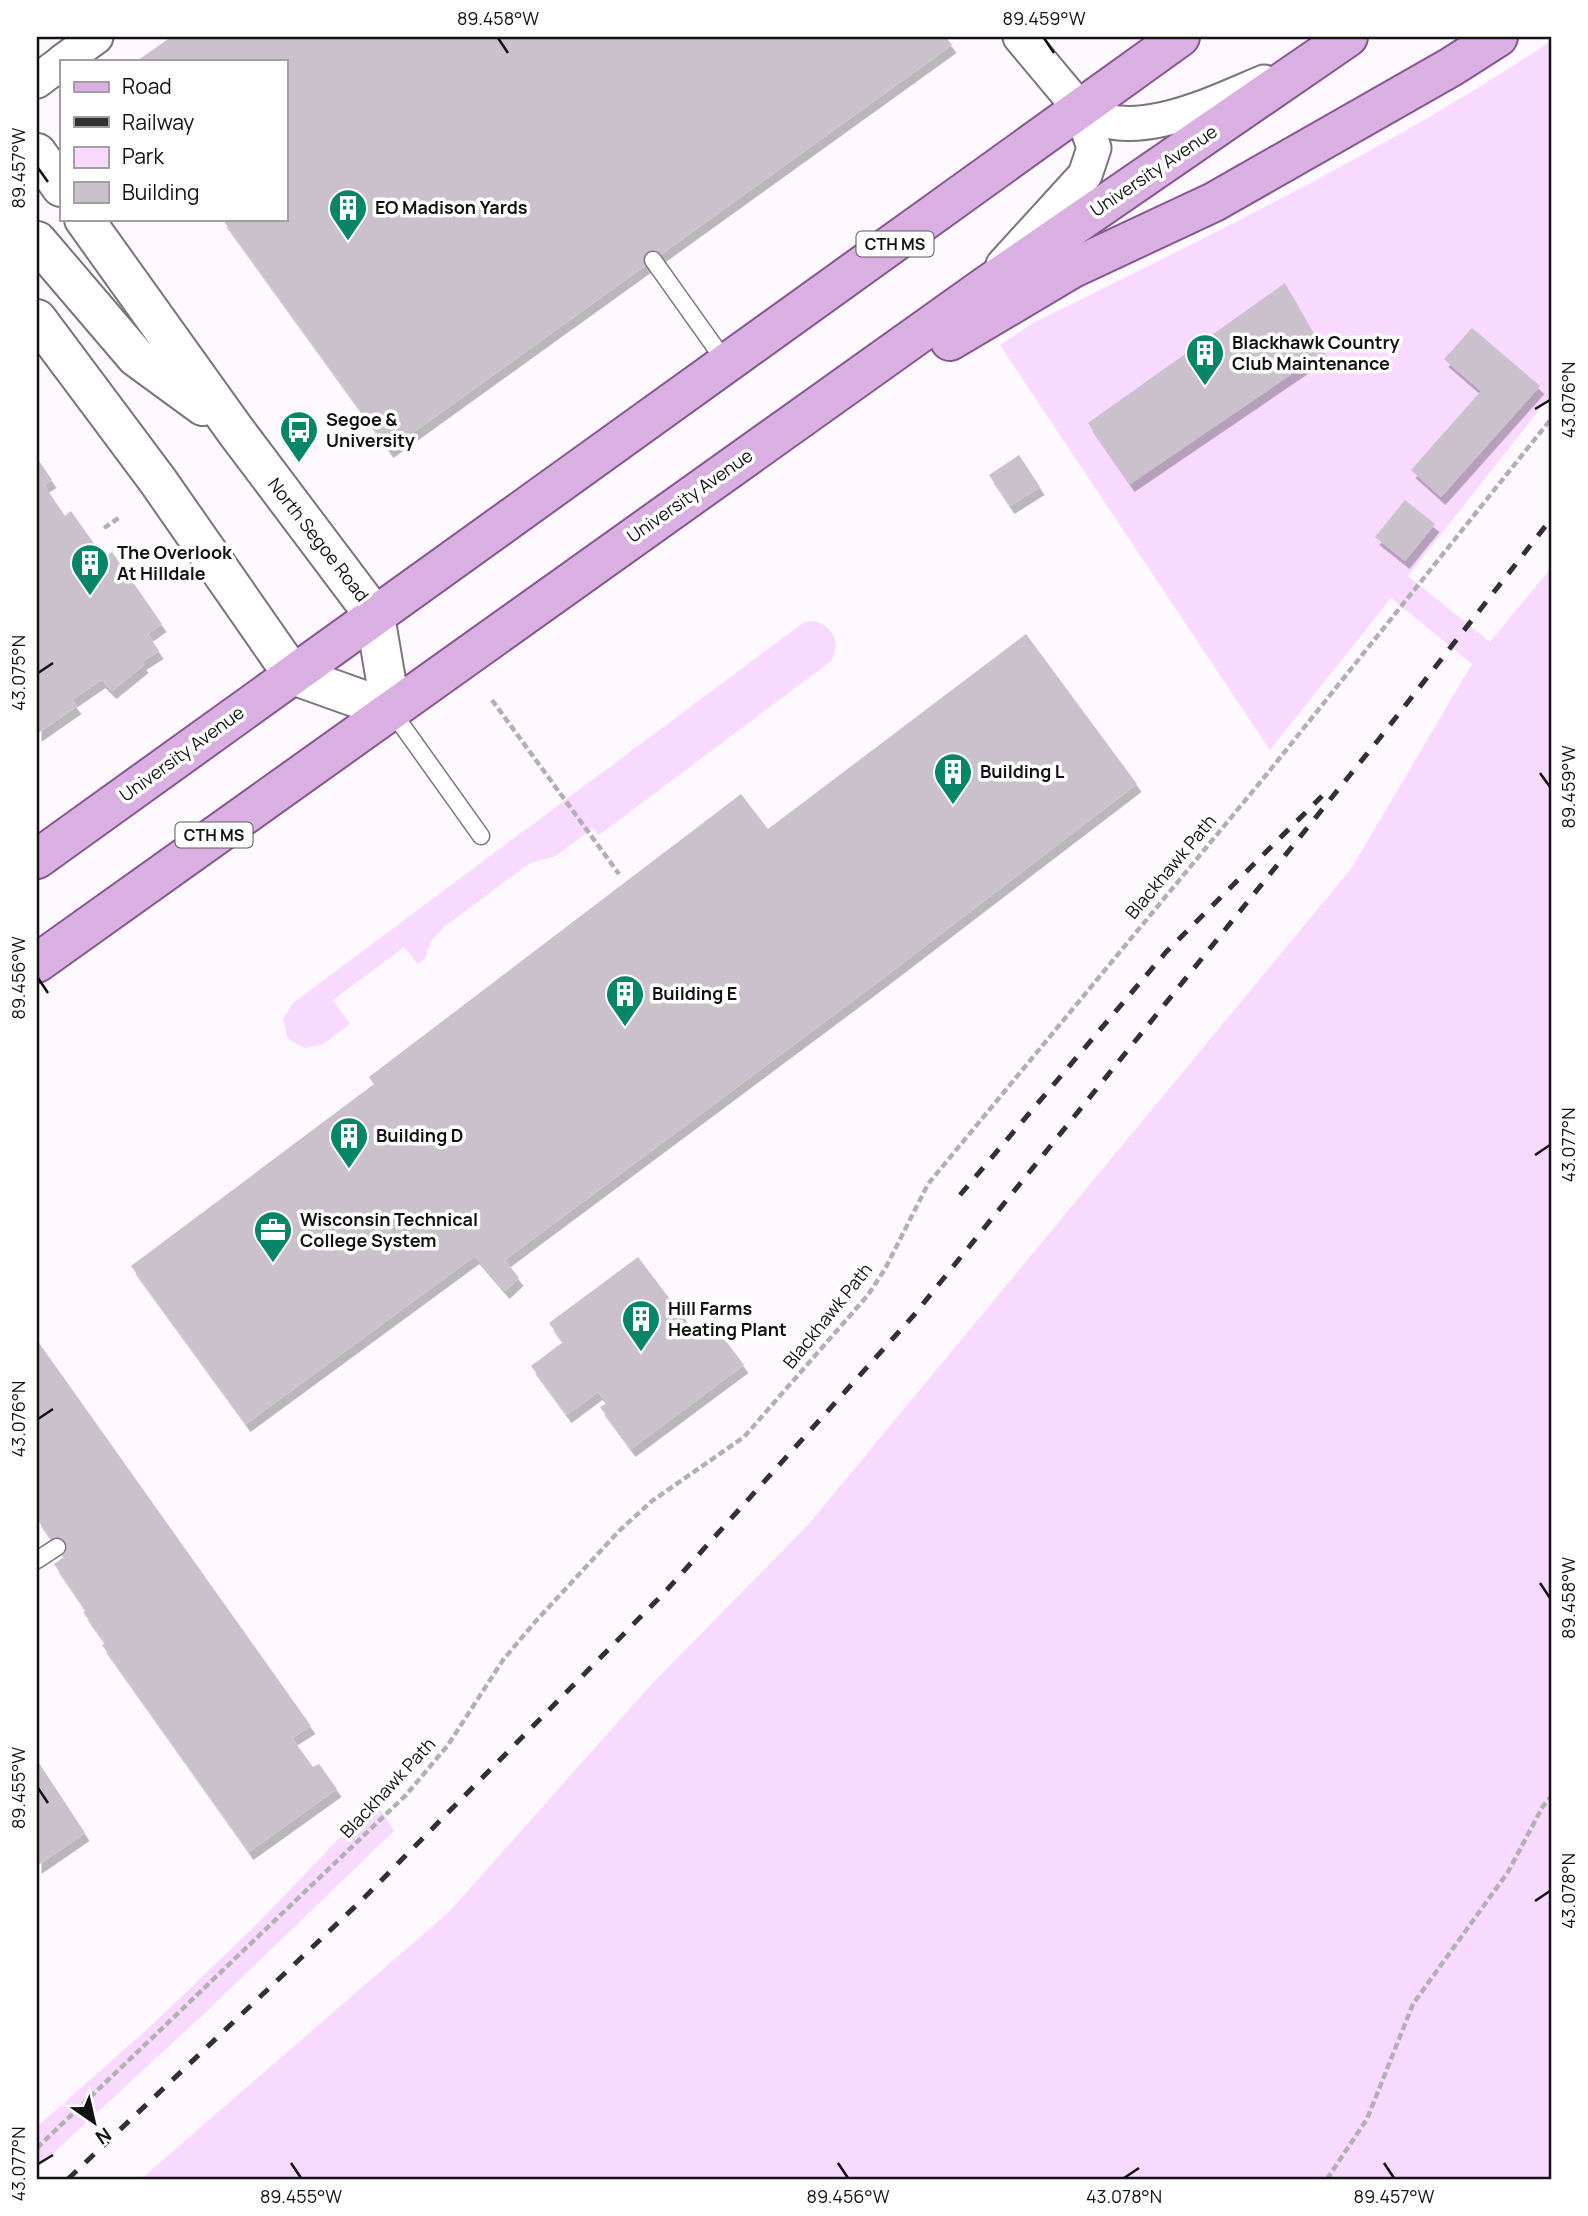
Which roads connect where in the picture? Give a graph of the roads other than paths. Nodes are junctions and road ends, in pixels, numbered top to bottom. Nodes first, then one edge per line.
1 (96, 37) edge
2 (1020, 37) edge
3 (1180, 37) edge
4 (1348, 37) edge
5 (1498, 37) edge
6 (65, 60) edge
7 (60, 64) edge
8 (1310, 64) junction
9 (37, 81) edge
10 (1081, 110) junction
11 (37, 153) edge
12 (60, 186) edge
13 (85, 220) edge
14 (37, 241) edge
15 (653, 260) dead end
16 (986, 285) junction
17 (37, 319) edge
18 (727, 364) junction
19 (235, 430) junction
20 (575, 578) junction
21 (375, 616) junction
22 (293, 675) junction
23 (391, 710) junction
24 (481, 836) dead end
25 (37, 859) edge
26 (37, 963) edge
27 (57, 1547) dead end
28 (37, 1560) edge

1 - 6 street
2 - 10 street
3 - 10 main road, University Avenue / CTH MS
4 - 8 main road, University Avenue / CTH MS
5 - 20 main road
7 - 9 street
8 - 10 street
8 - 16 main road, University Avenue / CTH MS
10 - 16 street
10 - 18 main road, University Avenue / CTH MS
11 - 12 street
13 - 19 street, North Segoe Road
14 - 19 street
15 - 18 lane
16 - 20 main road, University Avenue / CTH MS
17 - 22 street
18 - 21 main road, University Avenue / CTH MS
19 - 21 street, North Segoe Road
20 - 23 main road, University Avenue / CTH MS
21 - 22 main road, University Avenue / CTH MS
21 - 23 street, North Segoe Road
22 - 23 street
22 - 25 main road, University Avenue / CTH MS
23 - 24 lane
23 - 26 main road, University Avenue / CTH MS
27 - 28 lane

